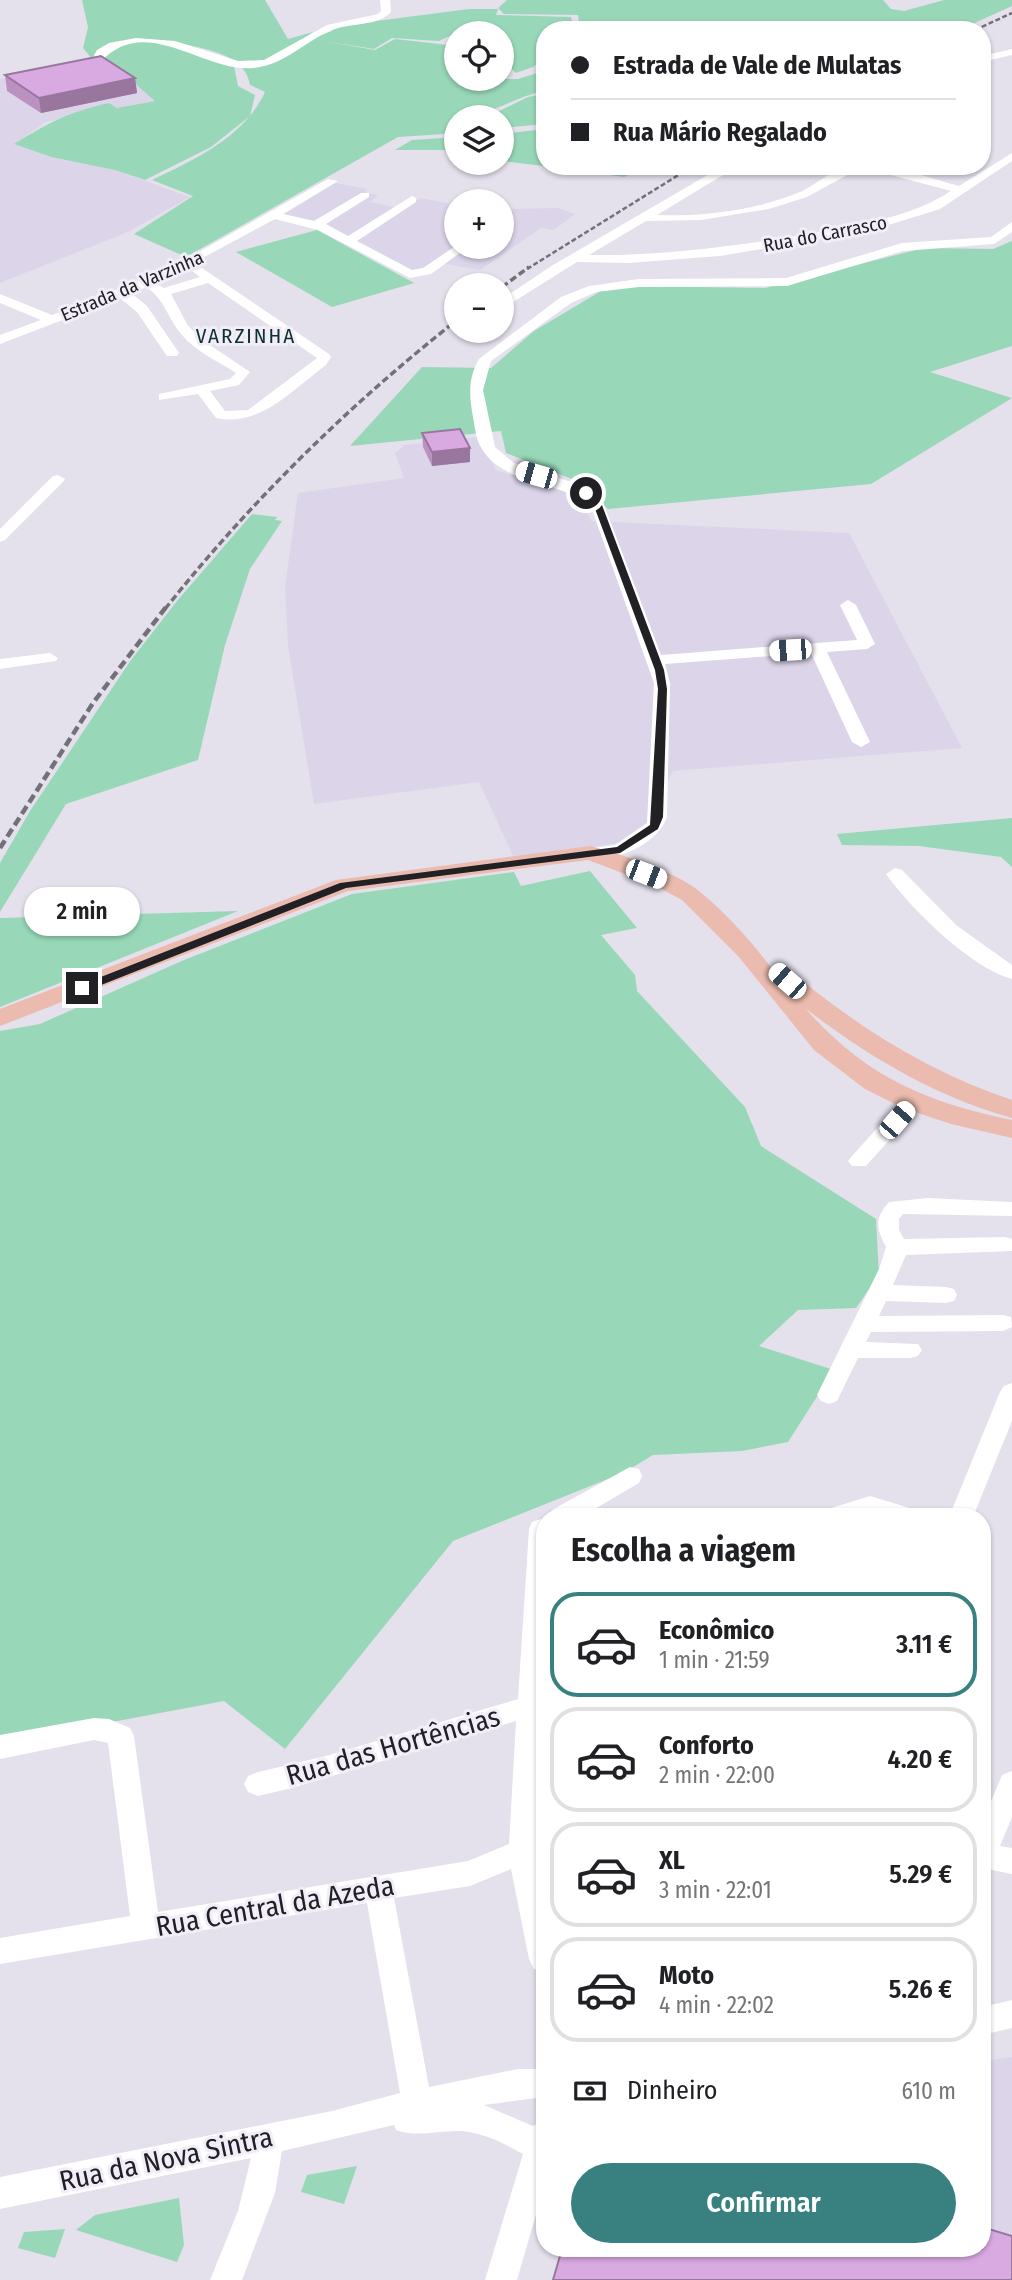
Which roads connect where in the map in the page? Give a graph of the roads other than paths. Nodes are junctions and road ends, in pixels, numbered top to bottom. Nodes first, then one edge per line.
1 (385, 0) edge
2 (1012, 52) edge
3 (991, 57) edge
4 (67, 68) edge
5 (1007, 159) edge
6 (991, 170) edge
7 (717, 175) edge
8 (839, 175) edge
9 (897, 175) edge
10 (984, 175) edge
11 (332, 181) dead end
12 (962, 190) junction
13 (365, 195) dead end
14 (412, 200) dead end
15 (664, 206) junction
16 (274, 215) junction
17 (644, 217) junction
18 (685, 217) junction
19 (317, 225) junction
20 (1012, 226) edge
21 (348, 241) junction
22 (602, 242) junction
23 (574, 258) junction
24 (444, 259) edge
25 (628, 259) junction
26 (188, 265) junction
27 (210, 278) junction
28 (147, 283) junction
29 (121, 292) junction
30 (163, 292) junction
31 (514, 297) edge
32 (0, 298) edge
33 (53, 320) junction
34 (0, 340) edge
35 (172, 353) dead end
36 (201, 389) junction
37 (164, 397) dead end
38 (58, 479) dead end
39 (0, 537) edge
40 (848, 605) dead end
41 (817, 648) junction
42 (50, 658) dead end
43 (656, 660) junction
44 (0, 664) edge
45 (861, 742) dead end
46 (590, 853) junction
47 (895, 874) dead end
48 (309, 897) joint
49 (747, 952) junction
50 (1012, 973) edge
51 (0, 1018) edge
52 (913, 1068) junction
53 (887, 1089) junction
54 (957, 1089) junction
55 (912, 1102) junction
56 (1012, 1109) edge
57 (941, 1111) junction
58 (1012, 1129) edge
59 (859, 1161) dead end
60 (1012, 1209) edge
61 (1005, 1245) dead end
62 (897, 1247) junction
63 (877, 1293) junction
64 (946, 1294) dead end
65 (1003, 1322) dead end
66 (862, 1324) junction
67 (852, 1350) junction
68 (910, 1350) dead end
69 (1012, 1392) edge
70 (829, 1395) dead end
71 (630, 1476) dead end
72 (577, 1508) edge
73 (965, 1508) edge
74 (536, 1637) edge
75 (529, 1707) junction
76 (0, 1747) edge
77 (1012, 1783) edge
78 (258, 1784) dead end
79 (991, 1834) edge
80 (533, 1848) edge
81 (991, 1858) edge
82 (1012, 1861) edge
83 (536, 1878) edge
84 (378, 1887) junction
85 (146, 1929) junction
86 (0, 1951) edge
87 (1012, 2014) edge
88 (991, 2019) edge
89 (1012, 2030) edge
90 (991, 2031) edge
91 (536, 2083) edge
92 (417, 2111) junction
93 (267, 2139) junction
94 (536, 2139) edge
95 (536, 2161) edge
96 (0, 2193) edge
97 (226, 2280) edge
98 (501, 2280) edge

1 - 4 street
2 - 3 street
5 - 6 street, Rua do Carrasco
7 - 15 street
8 - 18 street
9 - 12 street
10 - 12 street, Rua do Carrasco
11 - 16 street, Estrada da Varzinha
12 - 25 street, Rua do Carrasco
13 - 19 street
14 - 21 street
15 - 17 street
15 - 18 street
16 - 19 street
16 - 26 street, Estrada da Varzinha
17 - 18 street
17 - 22 street
19 - 21 street
20 - 43 street
21 - 24 street
22 - 23 street
22 - 25 street, Rua do Carrasco
23 - 25 street, Rua do Carrasco
23 - 31 street
26 - 27 street
26 - 28 street, Estrada da Varzinha
27 - 30 street
27 - 36 street
28 - 29 street, Estrada da Varzinha
28 - 30 street
29 - 33 street, Estrada da Varzinha
29 - 35 street
30 - 36 street
32 - 33 street
33 - 34 street, Estrada da Varzinha
36 - 37 street
38 - 39 street
40 - 41 street
41 - 43 street
41 - 45 street
42 - 44 street
43 - 46 street
46 - 48 main road
46 - 49 main road
47 - 50 street
48 - 51 main road
49 - 52 main road
49 - 53 main road
52 - 53 main road
52 - 54 main road
53 - 55 main road
54 - 56 main road
54 - 57 main road
55 - 57 main road
55 - 59 street
57 - 58 main road
60 - 62 street
61 - 62 street
62 - 63 street
63 - 64 street
63 - 66 street
65 - 66 street
66 - 67 street
67 - 68 street
67 - 70 street
69 - 73 street
71 - 72 street
74 - 75 street
75 - 78 street, Rua das Hortências
75 - 80 street
76 - 85 street
77 - 79 street
80 - 83 street
80 - 84 street, Rua Central da Azeda
81 - 82 street
84 - 85 street, Rua Central da Azeda
84 - 92 street
85 - 86 street, Rua Central da Azeda
87 - 88 street
89 - 90 street
91 - 92 street, Rua da Nova Sintra
92 - 93 street, Rua da Nova Sintra
92 - 94 street, Rua da Nova Sintra
93 - 96 street, Rua da Nova Sintra
93 - 97 street
95 - 98 street

